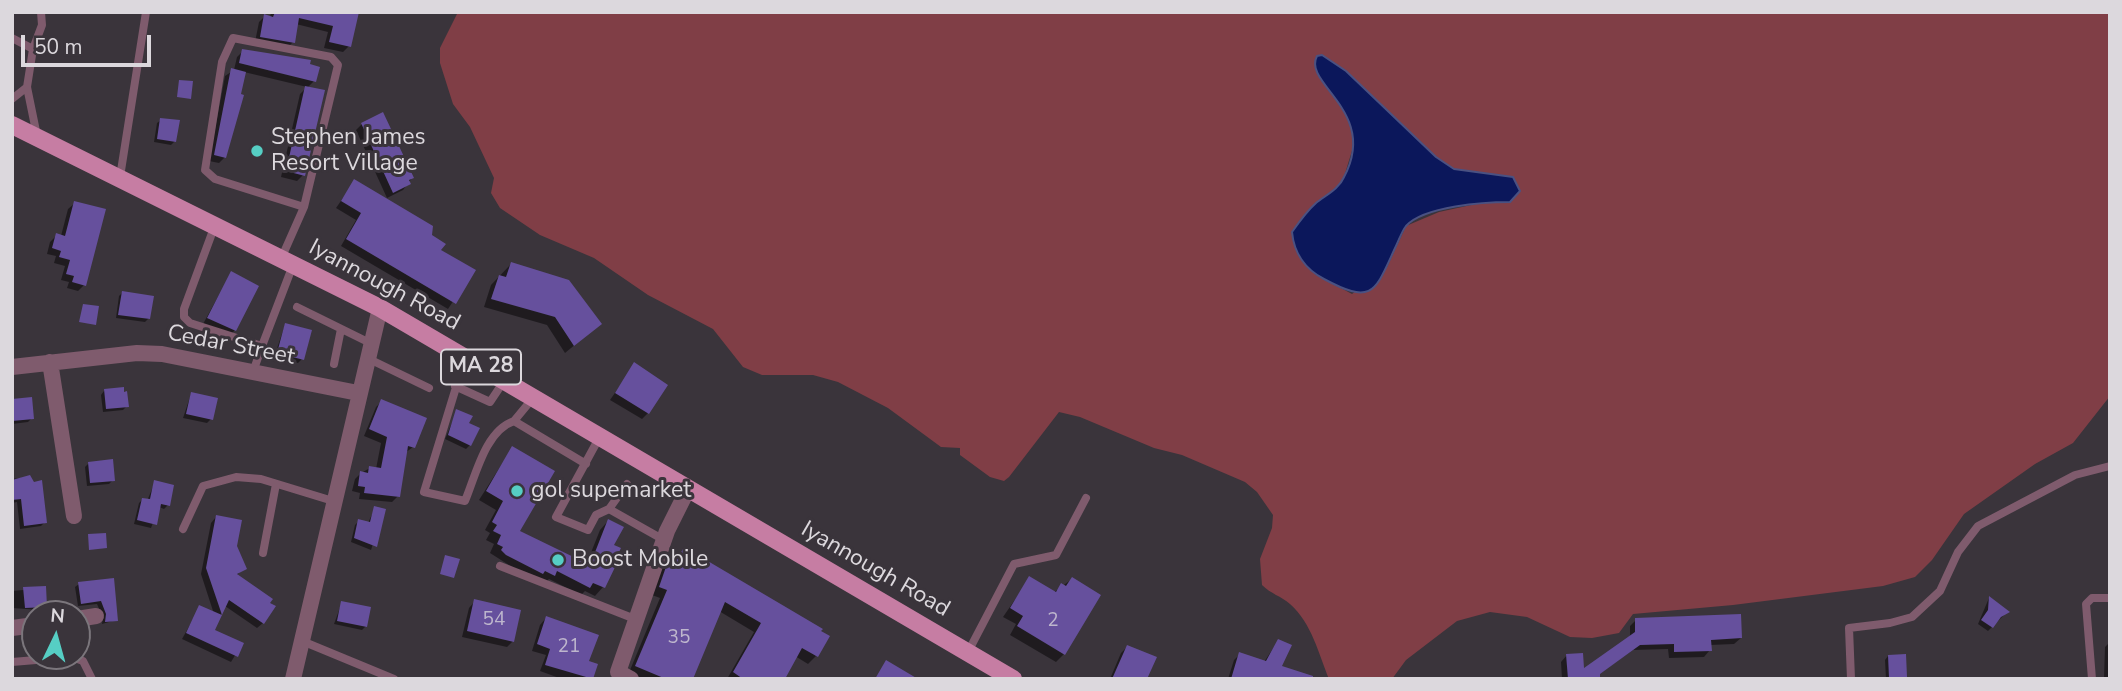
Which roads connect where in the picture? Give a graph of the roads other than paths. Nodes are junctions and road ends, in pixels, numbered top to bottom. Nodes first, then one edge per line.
1 (41, 12) edge
2 (146, 12) edge
3 (12, 38) edge
4 (33, 49) junction
5 (27, 87) junction
6 (12, 99) edge
7 (12, 125) edge
8 (37, 136) junction
9 (120, 177) junction
10 (304, 207) junction
11 (215, 225) junction
12 (287, 262) junction
13 (297, 307) dead end
14 (380, 308) junction
15 (341, 329) junction
16 (262, 346) junction
17 (369, 351) junction
18 (465, 358) junction
19 (50, 362) junction
20 (334, 364) dead end
21 (12, 367) edge
22 (253, 372) junction
23 (505, 381) junction
24 (455, 386) junction
25 (429, 388) dead end
26 (358, 393) junction
27 (533, 398) junction
28 (514, 421) junction
29 (599, 438) junction
30 (586, 464) junction
31 (2110, 466) edge
32 (276, 484) junction
33 (628, 484) dead end
34 (688, 489) junction
35 (1086, 498) dead end
36 (333, 501) junction
37 (609, 509) junction
38 (74, 516) dead end
39 (183, 529) dead end
40 (664, 540) junction
41 (263, 553) dead end
42 (500, 566) dead end
43 (2110, 598) edge
44 (96, 616) dead end
45 (91, 617) edge
46 (635, 619) junction
47 (302, 641) junction
48 (968, 652) junction
49 (12, 662) edge
50 (92, 679) edge
51 (293, 679) edge
52 (394, 679) edge
53 (631, 679) edge
54 (1013, 679) edge
55 (1851, 679) edge
56 (2092, 679) edge

1 - 4 lane
2 - 9 lane
3 - 4 lane
4 - 5 lane
5 - 6 lane
5 - 8 lane
7 - 8 main road, Iyannough Road / MA 28
8 - 9 main road, Iyannough Road / MA 28
9 - 11 main road, Iyannough Road / MA 28
10 - 10 lane
10 - 12 lane
11 - 12 main road, Iyannough Road / MA 28
11 - 16 lane
12 - 14 main road, Iyannough Road / MA 28
12 - 16 lane
13 - 15 lane
14 - 17 street
14 - 18 main road, Iyannough Road / MA 28
15 - 17 lane
15 - 20 lane
16 - 22 lane
17 - 25 lane
17 - 26 street
18 - 23 main road, Iyannough Road / MA 28
18 - 24 lane
19 - 21 street, Cedar Street
19 - 22 street, Cedar Street
19 - 38 street
22 - 26 street, Cedar Street
23 - 24 lane
23 - 27 main road, Iyannough Road / MA 28
24 - 28 lane
26 - 36 street
27 - 28 lane
27 - 29 main road, Iyannough Road / MA 28
28 - 30 lane
29 - 30 lane
29 - 34 main road, Iyannough Road / MA 28
30 - 37 lane
31 - 55 lane
32 - 36 lane
32 - 39 lane
32 - 41 lane
33 - 37 lane
34 - 40 street
34 - 48 main road, Iyannough Road / MA 28
35 - 48 lane
36 - 47 street
37 - 40 lane
40 - 46 street
42 - 46 lane
43 - 56 lane
44 - 45 street
46 - 53 street
47 - 51 street
47 - 52 lane
48 - 54 main road, Iyannough Road / MA 28
49 - 50 lane

